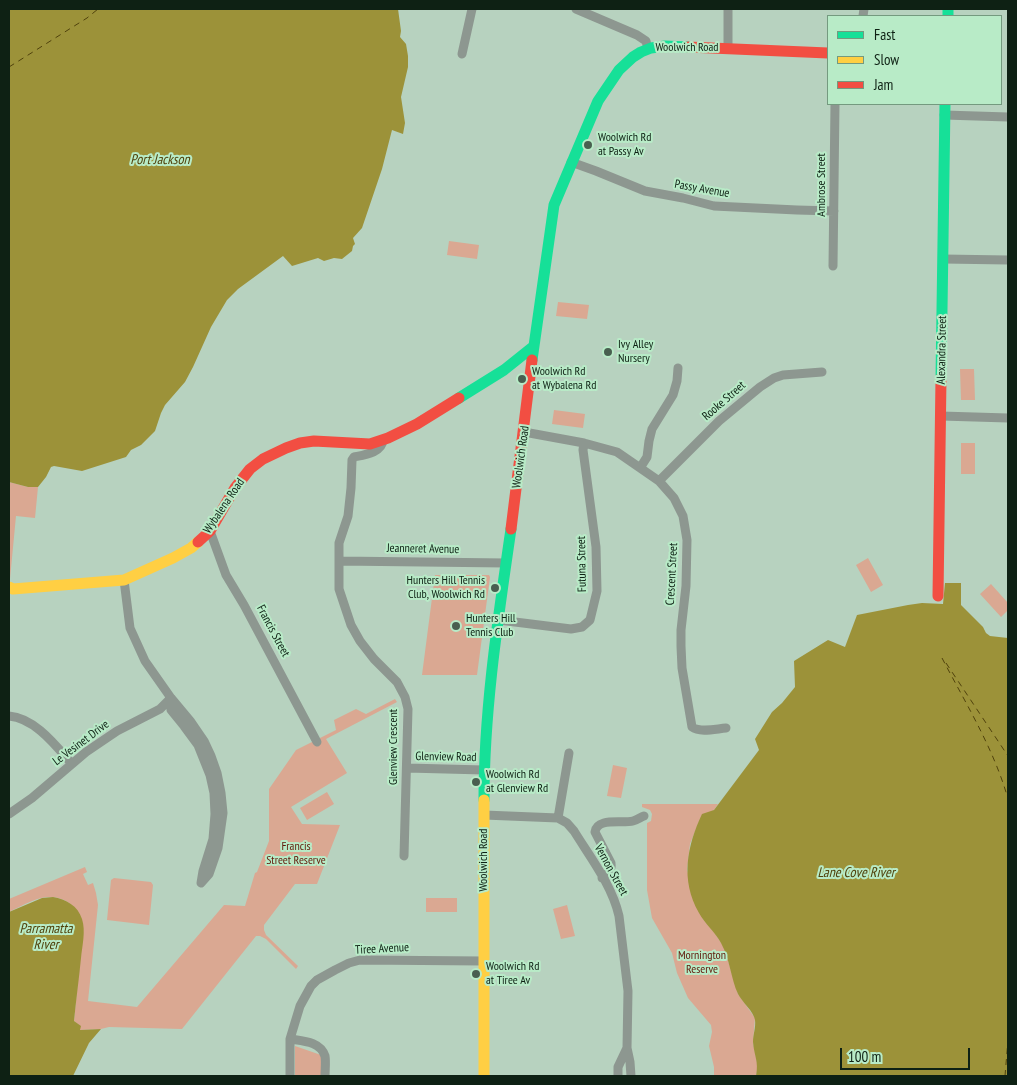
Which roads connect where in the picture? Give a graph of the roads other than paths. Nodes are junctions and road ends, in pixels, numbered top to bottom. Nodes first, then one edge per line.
1 (472, 9) edge
2 (576, 9) edge
3 (728, 9) edge
4 (728, 48) junction
5 (648, 49) junction
6 (827, 53) edge
7 (462, 54) dead end
8 (835, 105) edge
9 (944, 110) edge
10 (1008, 117) edge
11 (571, 162) junction
12 (834, 211) junction
13 (943, 259) junction
14 (1008, 260) edge
15 (833, 266) dead end
16 (534, 346) junction
17 (678, 368) dead end
18 (822, 372) dead end
19 (941, 416) junction
20 (1008, 418) edge
21 (524, 432) junction
22 (383, 440) junction
23 (584, 443) junction
24 (640, 468) junction
25 (658, 481) junction
26 (210, 531) junction
27 (339, 561) junction
28 (506, 563) junction
29 (124, 580) junction
30 (9, 587) edge
31 (938, 596) dead end
32 (499, 620) junction
33 (171, 698) junction
34 (9, 716) edge
35 (726, 728) dead end
36 (317, 742) dead end
37 (570, 753) dead end
38 (72, 764) junction
39 (407, 768) junction
40 (484, 770) junction
41 (9, 814) edge
42 (484, 815) junction
43 (644, 816) dead end
44 (558, 818) junction
45 (404, 856) dead end
46 (602, 878) junction
47 (483, 961) junction
48 (290, 1038) junction
49 (627, 1048) junction
50 (290, 1076) edge
51 (325, 1076) edge
52 (484, 1076) edge
53 (618, 1076) edge
54 (631, 1076) edge

1 - 7 street
2 - 5 street
3 - 4 street
4 - 5 street, Woolwich Road
4 - 6 street, Woolwich Road
5 - 11 street, Woolwich Road
8 - 12 street, Ambrose Street
9 - 10 street
9 - 13 street, Alexandra Street
11 - 12 street, Passy Avenue
11 - 16 street, Woolwich Road
12 - 15 street, Ambrose Street
13 - 14 street
13 - 19 street, Alexandra Street
16 - 21 street, Woolwich Road
16 - 22 street, Wybalena Road
17 - 24 street
18 - 25 street, Rooke Street
19 - 20 street
19 - 31 street, Alexandra Street
21 - 23 street, Crescent Street
21 - 28 street, Woolwich Road
22 - 26 street, Wybalena Road
22 - 27 street, Glenview Crescent
23 - 24 street, Crescent Street
23 - 32 street, Futuna Street
24 - 25 street, Crescent Street
25 - 35 street, Crescent Street
26 - 29 street, Wybalena Road
26 - 36 street, Francis Street
27 - 28 street, Jeanneret Avenue
27 - 39 street, Glenview Crescent
28 - 32 street, Woolwich Road
29 - 30 street, Wybalena Road
29 - 33 street
32 - 40 street, Woolwich Road
33 - 33 street
33 - 38 street, Le Vesinet Drive
34 - 38 street
37 - 44 street
38 - 41 street, Le Vesinet Drive
39 - 40 street, Glenview Road
39 - 45 street, Glenview Crescent
40 - 42 street, Woolwich Road
42 - 44 street
42 - 47 street, Woolwich Road
43 - 46 street
44 - 46 street, Vernon Street
46 - 49 street, Vernon Street
47 - 48 street, Tiree Avenue
47 - 52 street, Woolwich Road
48 - 50 street, Tiree Avenue
48 - 51 street
49 - 53 street, Vernon Street
49 - 54 street, Vernon Street

